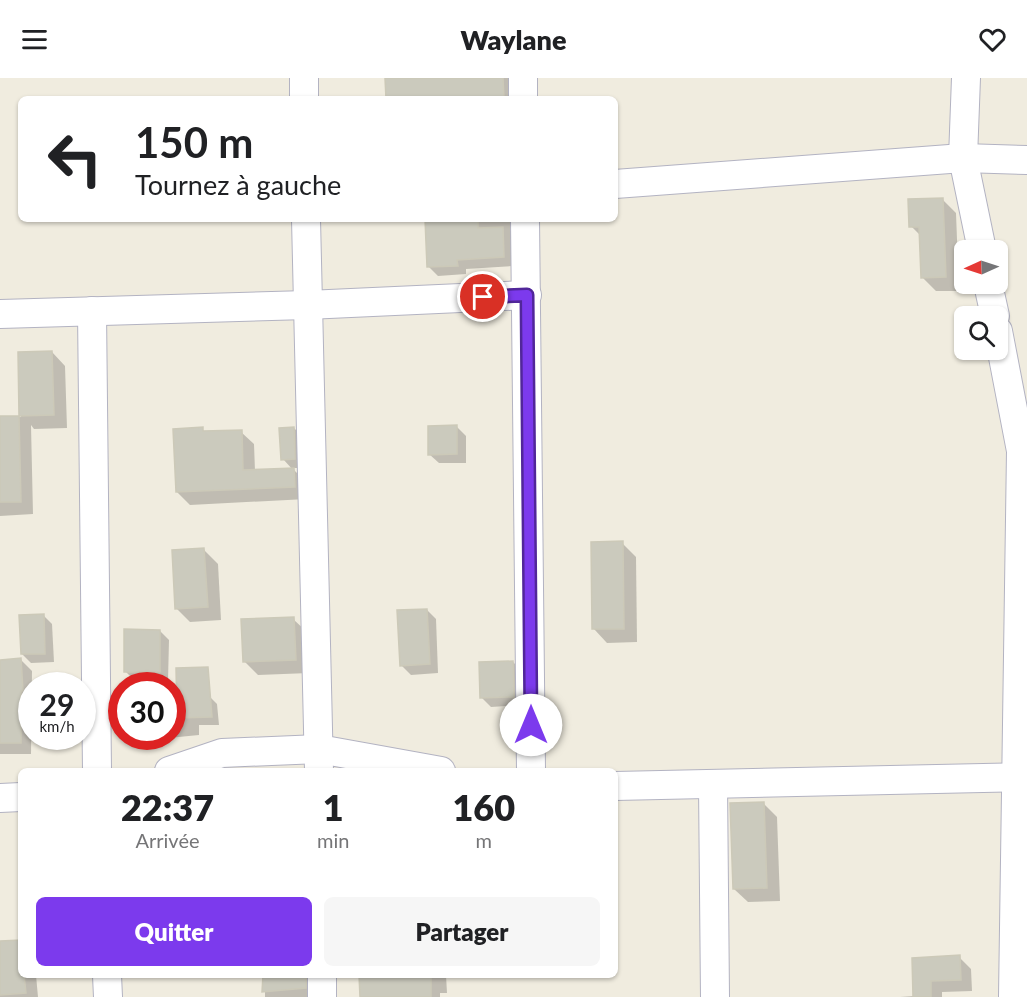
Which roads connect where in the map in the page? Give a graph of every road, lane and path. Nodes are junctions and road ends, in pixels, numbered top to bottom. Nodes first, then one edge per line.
1 (304, 78) edge
2 (523, 78) edge
3 (966, 78) edge
4 (304, 96) edge
5 (523, 96) edge
6 (963, 158) junction
7 (1027, 160) edge
8 (618, 184) edge
9 (306, 222) edge
10 (525, 222) edge
11 (979, 240) edge
12 (527, 295) junction
13 (308, 305) junction
14 (92, 311) junction
15 (0, 314) edge
16 (1004, 360) edge
17 (319, 760) edge
18 (98, 768) edge
19 (178, 768) edge
20 (408, 768) edge
21 (531, 768) edge
22 (1022, 777) edge
23 (713, 784) junction
24 (618, 786) edge
25 (18, 797) edge
26 (0, 798) edge
27 (107, 978) edge
28 (322, 978) edge
29 (108, 997) edge
30 (322, 997) edge
31 (715, 997) edge
32 (1014, 997) edge

1 - 4 street
2 - 5 street
3 - 6 street
6 - 7 street
6 - 8 street
6 - 11 street
9 - 13 street
10 - 12 street
12 - 13 street
12 - 21 street
13 - 14 street
13 - 17 street
14 - 15 street
14 - 18 street
16 - 22 street
17 - 19 street
17 - 20 street
22 - 23 street
22 - 32 street
23 - 24 street
23 - 31 street
25 - 26 street
27 - 29 street
28 - 30 street

